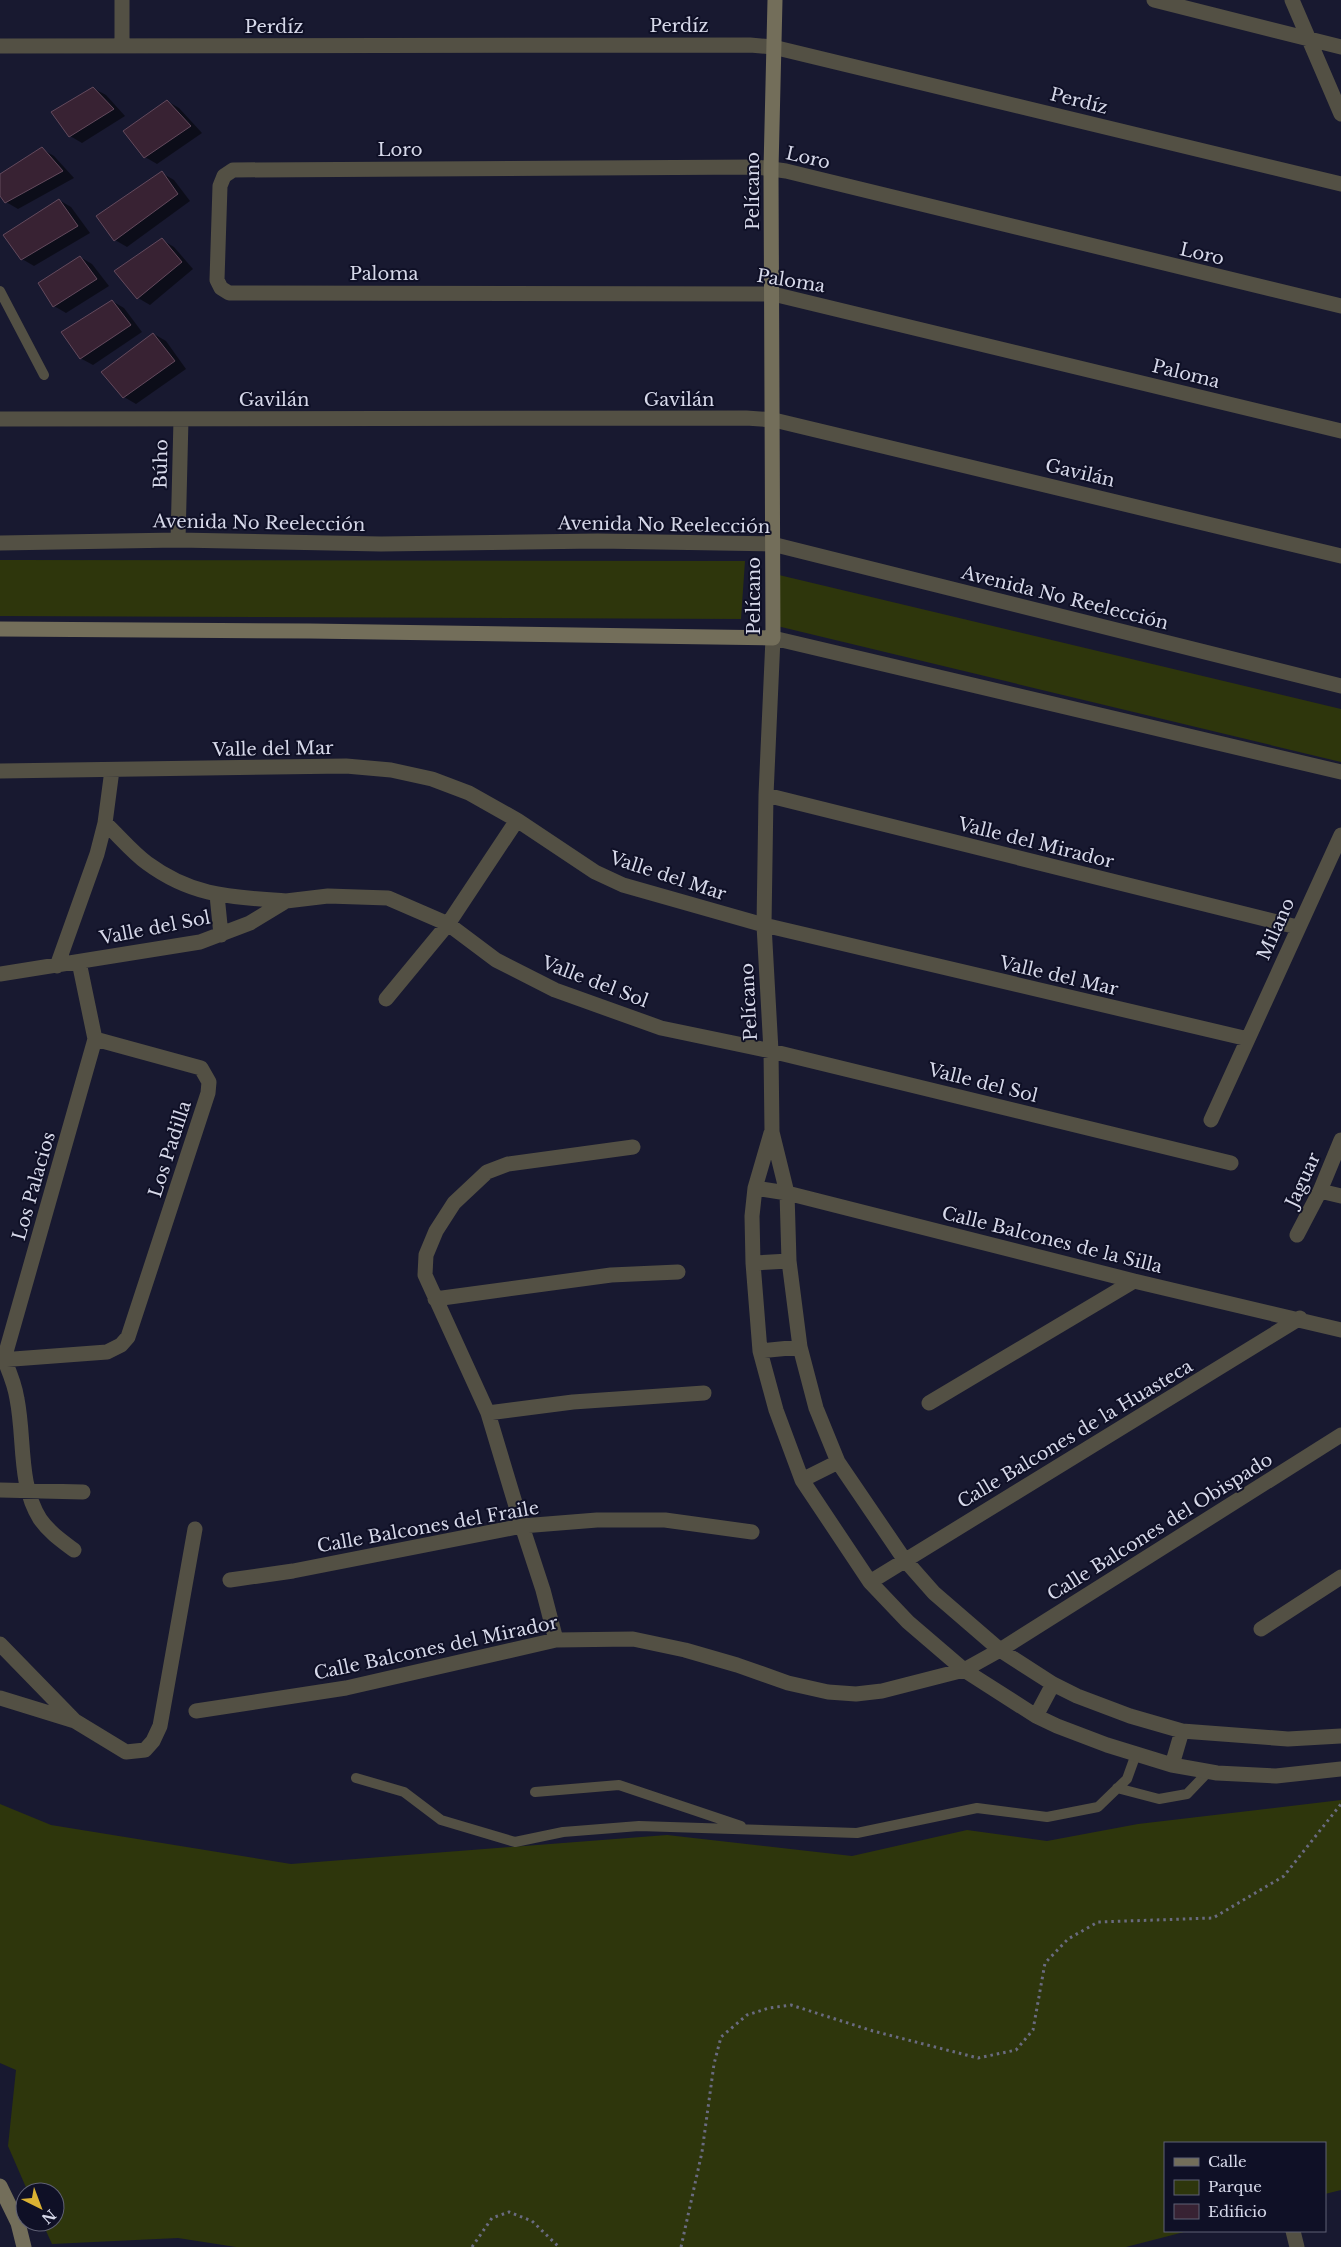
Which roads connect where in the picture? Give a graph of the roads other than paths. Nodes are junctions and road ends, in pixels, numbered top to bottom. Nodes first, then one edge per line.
1 (122, 0) edge
2 (775, 0) edge
3 (1154, 0) edge
4 (1292, 0) edge
5 (1308, 38) junction
6 (0, 46) edge
7 (122, 46) junction
8 (773, 47) junction
9 (1341, 47) edge
10 (1341, 114) edge
11 (771, 169) junction
12 (1341, 184) edge
13 (221, 288) joint
14 (0, 291) edge
15 (773, 294) junction
16 (1341, 306) edge
17 (44, 375) dead end
18 (0, 419) edge
19 (181, 419) junction
20 (774, 420) junction
21 (1341, 431) edge
22 (178, 540) junction
23 (0, 543) edge
24 (772, 544) junction
25 (1341, 556) edge
26 (0, 629) edge
27 (773, 638) junction
28 (1341, 686) edge
29 (112, 770) junction
30 (0, 771) edge
31 (1341, 772) edge
32 (766, 795) junction
33 (517, 820) junction
34 (105, 823) junction
35 (1341, 835) edge
36 (217, 895) junction
37 (286, 902) junction
38 (448, 924) junction
39 (764, 925) junction
40 (1297, 927) junction
41 (221, 935) junction
42 (80, 962) junction
43 (57, 966) junction
44 (0, 974) edge
45 (386, 999) dead end
46 (95, 1039) junction
47 (1248, 1039) junction
48 (770, 1051) junction
49 (1211, 1120) dead end
50 (772, 1132) junction
51 (1341, 1140) edge
52 (633, 1147) dead end
53 (1231, 1164) dead end
54 (755, 1188) junction
55 (1320, 1191) junction
56 (787, 1193) junction
57 (1341, 1196) edge
58 (1297, 1235) dead end
59 (788, 1261) junction
60 (753, 1263) junction
61 (678, 1272) dead end
62 (1134, 1281) junction
63 (435, 1299) junction
64 (1300, 1318) junction
65 (1341, 1330) edge
66 (800, 1347) junction
67 (760, 1351) junction
68 (2, 1360) edge
69 (704, 1394) dead end
70 (929, 1403) dead end
71 (488, 1413) junction
72 (1341, 1435) edge
73 (838, 1462) junction
74 (802, 1480) junction
75 (0, 1490) edge
76 (27, 1490) junction
77 (83, 1492) dead end
78 (522, 1526) junction
79 (195, 1529) dead end
80 (752, 1532) dead end
81 (74, 1550) dead end
82 (904, 1560) junction
83 (1341, 1577) edge
84 (230, 1580) dead end
85 (870, 1582) junction
86 (1261, 1629) dead end
87 (556, 1640) junction
88 (0, 1644) edge
89 (1000, 1650) junction
90 (964, 1670) junction
91 (1053, 1684) junction
92 (0, 1698) edge
93 (196, 1711) dead end
94 (1036, 1716) junction
95 (75, 1721) junction
96 (1182, 1731) junction
97 (1341, 1736) edge
98 (1136, 1754) junction
99 (1172, 1766) junction
100 (1341, 1769) edge
101 (1209, 1771) junction
102 (356, 1778) dead end
103 (1117, 1788) junction
104 (535, 1792) dead end
105 (752, 1830) junction
106 (0, 2186) edge
107 (1293, 2232) edge
108 (24, 2247) edge
109 (1297, 2247) edge

1 - 7 street
2 - 8 street, Pelícano
3 - 5 street
4 - 5 street
5 - 9 street
5 - 10 street
6 - 7 street, Perdíz
7 - 8 street, Perdíz
8 - 11 street, Pelícano
8 - 12 street, Perdíz
11 - 13 street, Loro
11 - 15 street, Pelícano
11 - 16 street, Loro
13 - 15 street, Paloma
14 - 17 lane
15 - 20 street, Pelícano
15 - 21 street, Paloma
18 - 19 street, Gavilán
19 - 20 street, Gavilán
19 - 22 street, Búho
20 - 24 street, Pelícano
20 - 25 street, Gavilán
22 - 23 street, Avenida No Reelección
22 - 24 street, Avenida No Reelección
24 - 27 street, Pelícano
24 - 28 street, Avenida No Reelección
26 - 27 street
27 - 31 street
27 - 32 street, Pelícano
29 - 30 street, Valle del Mar
29 - 33 street, Valle del Mar
29 - 34 street
32 - 39 street, Pelícano
32 - 40 street, Valle del Mirador
33 - 38 street
33 - 39 street, Valle del Mar
34 - 36 street
34 - 43 street
35 - 40 street, Milano
36 - 37 street
36 - 41 street
37 - 38 street, Valle del Sol
37 - 41 street, Valle del Sol
38 - 45 street
38 - 48 street, Valle del Sol
39 - 47 street, Valle del Mar
39 - 48 street, Pelícano
40 - 47 street, Milano
41 - 42 street, Valle del Sol
42 - 43 street, Valle del Sol
42 - 46 street, Los Palacios
43 - 44 street, Valle del Sol
46 - 68 street, Los Palacios
46 - 68 street, Los Padilla
47 - 49 street, Milano
48 - 50 street, Pelícano
48 - 53 street, Valle del Sol
50 - 54 street, Pelícano
50 - 56 street, Pelícano
51 - 55 street, Jaguar
52 - 63 street
54 - 56 street, Calle Balcones de la Silla
54 - 60 street, Pelícano
55 - 57 street
55 - 58 street, Jaguar
56 - 59 street, Pelícano
56 - 62 street, Calle Balcones de la Silla
59 - 60 street
59 - 66 street, Pelícano
60 - 67 street, Pelícano
61 - 63 street
62 - 64 street, Calle Balcones de la Silla
62 - 70 street
63 - 71 street
64 - 65 street, Calle Balcones de la Silla
64 - 82 street, Calle Balcones de la Huasteca
66 - 67 street
66 - 73 street, Pelícano
67 - 74 street, Pelícano
68 - 76 street
69 - 71 street
71 - 78 street
72 - 89 street, Calle Balcones del Obispado
73 - 74 street
73 - 82 street, Pelícano
74 - 85 street, Pelícano
75 - 76 street
76 - 77 street
76 - 81 street
78 - 80 street, Calle Balcones del Fraile
78 - 84 street, Calle Balcones del Fraile
78 - 87 street
79 - 95 street
82 - 85 street, Calle Balcones de la Huasteca
82 - 89 street, Pelícano
83 - 86 street
85 - 90 street, Pelícano
87 - 90 street, Calle Balcones del Mirador
87 - 93 street, Calle Balcones del Mirador
88 - 95 street
89 - 90 street, Calle Balcones del Mirador
89 - 91 street, Pelícano
90 - 94 street, Pelícano
91 - 94 street
91 - 96 street, Pelícano
92 - 95 street
94 - 98 street, Pelícano
96 - 97 street, Pelícano
96 - 99 street
98 - 99 street, Pelícano
98 - 103 lane
99 - 101 street, Pelícano
100 - 101 street, Pelícano
101 - 103 lane
102 - 105 lane
103 - 105 lane
104 - 105 lane
106 - 108 street
107 - 109 street

